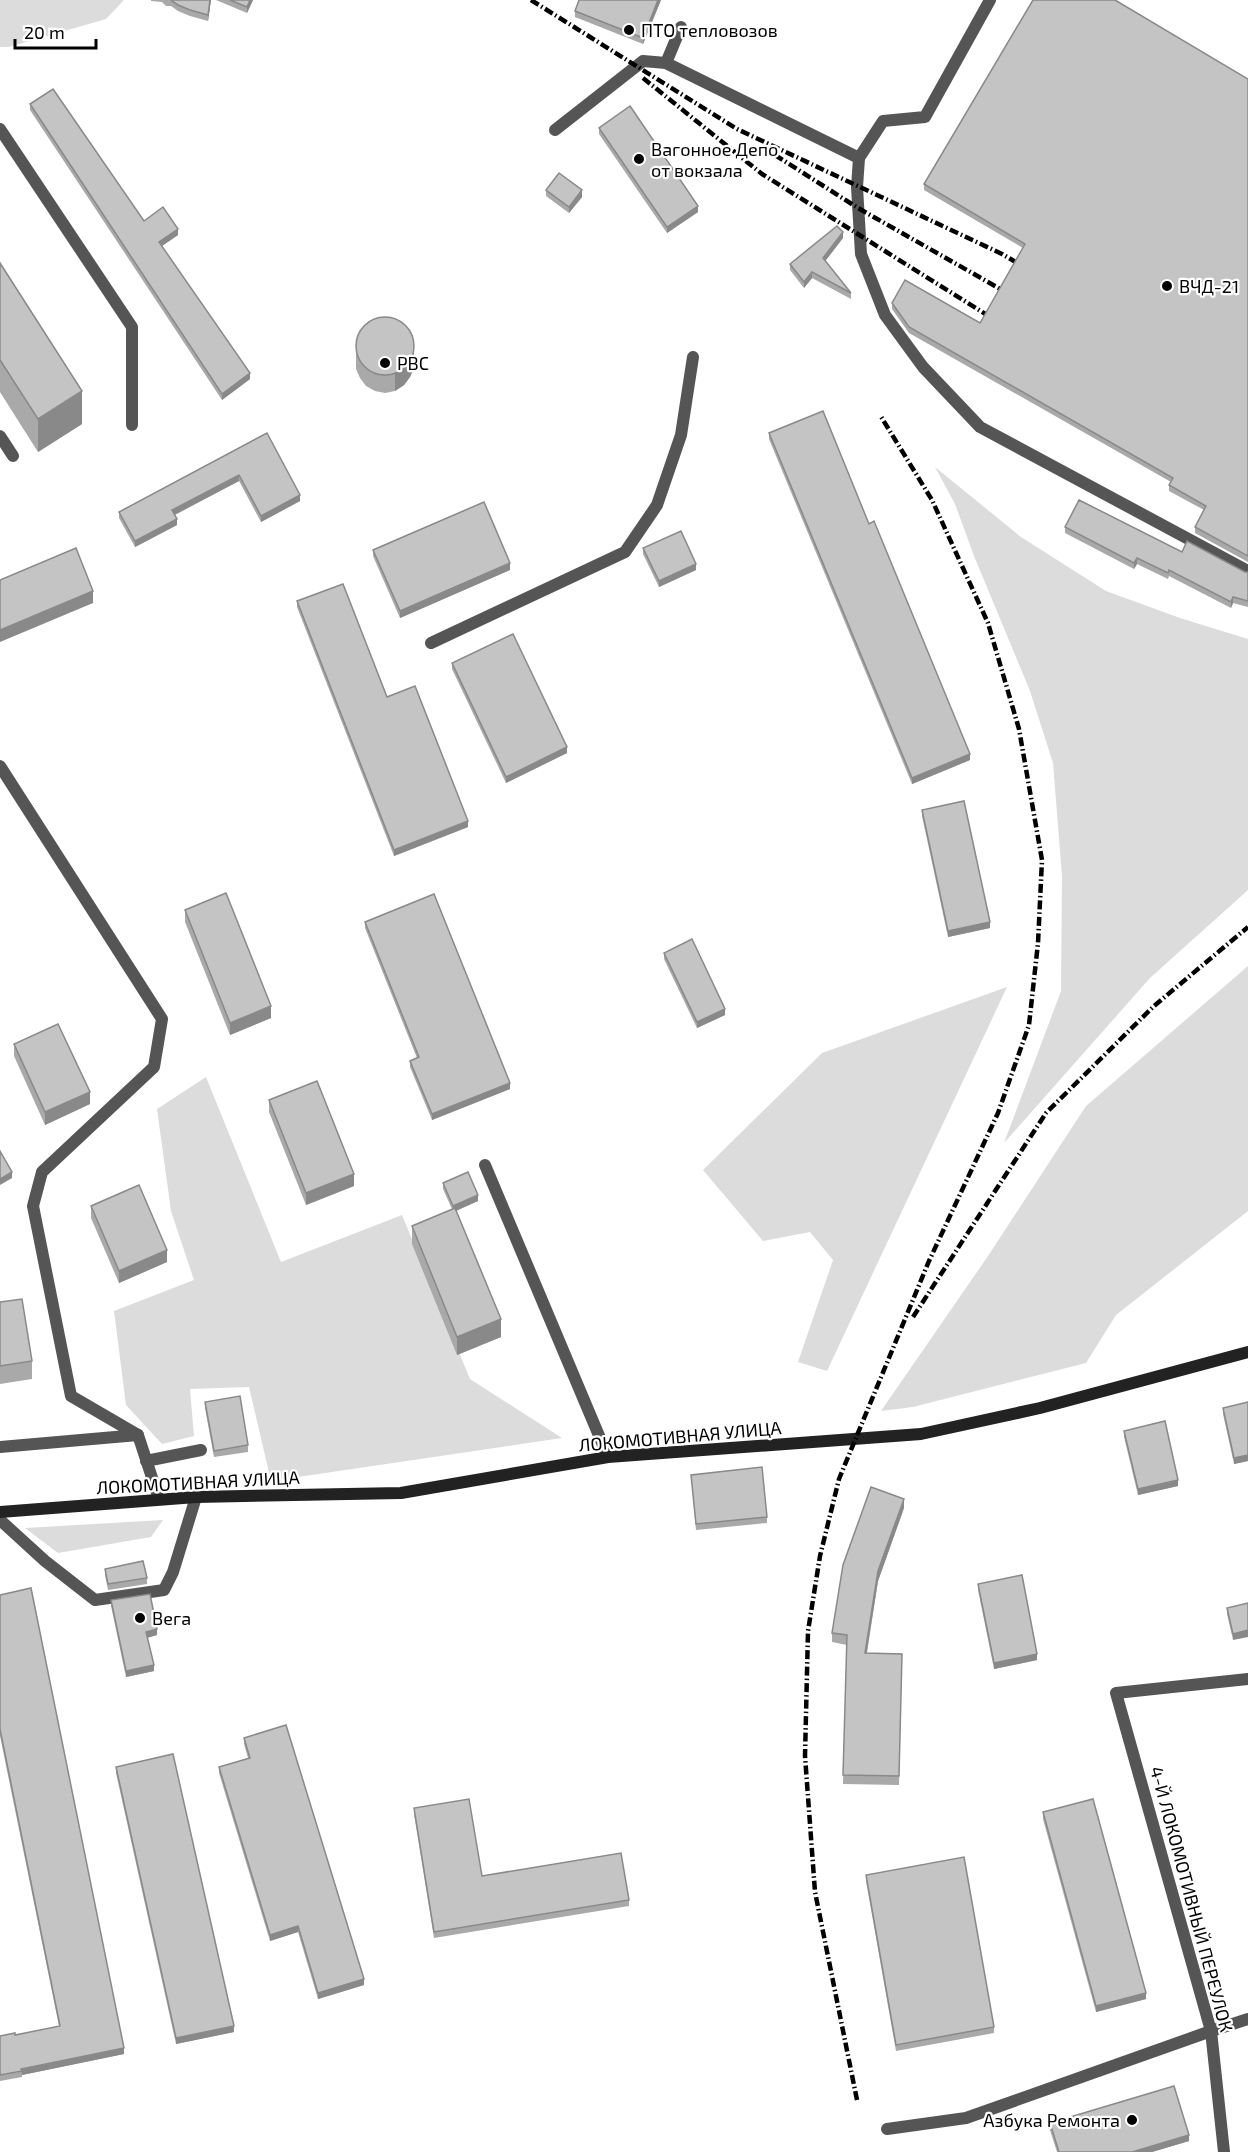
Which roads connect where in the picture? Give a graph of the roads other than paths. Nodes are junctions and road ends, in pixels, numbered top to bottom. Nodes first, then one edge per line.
1 (990, 0) edge
2 (681, 27) dead end
3 (666, 63) junction
4 (0, 129) edge
5 (555, 130) dead end
6 (859, 158) junction
7 (693, 357) dead end
8 (132, 424) dead end
9 (0, 436) edge
10 (13, 456) dead end
11 (1248, 571) edge
12 (431, 643) dead end
13 (0, 766) edge
14 (485, 1165) dead end
15 (1248, 1352) edge
16 (138, 1435) junction
17 (0, 1447) edge
18 (201, 1450) dead end
19 (608, 1457) junction
20 (146, 1461) junction
21 (196, 1497) junction
22 (159, 1499) junction
23 (0, 1512) edge
24 (0, 1520) edge
25 (1248, 1679) edge
26 (1248, 2019) edge
27 (1211, 2031) junction
28 (887, 2129) dead end
29 (1224, 2152) edge

1 - 6 street
2 - 3 street
3 - 5 street
3 - 6 street
4 - 8 street
6 - 11 street
7 - 12 street
9 - 10 street
13 - 16 street
14 - 19 street
15 - 19 street, ЛОКОМОТИВНАЯ УЛИЦА
16 - 17 street
16 - 20 street
18 - 20 street
19 - 21 street, ЛОКОМОТИВНАЯ УЛИЦА
20 - 22 street
21 - 22 street, ЛОКОМОТИВНАЯ УЛИЦА
21 - 24 street
22 - 23 street, ЛОКОМОТИВНАЯ УЛИЦА
25 - 27 street, 4-Й ЛОКОМОТИВНЫЙ ПЕРЕУЛОК
26 - 27 street
27 - 28 street
27 - 29 street, 4-Й ЛОКОМОТИВНЫЙ ПЕРЕУЛОК

